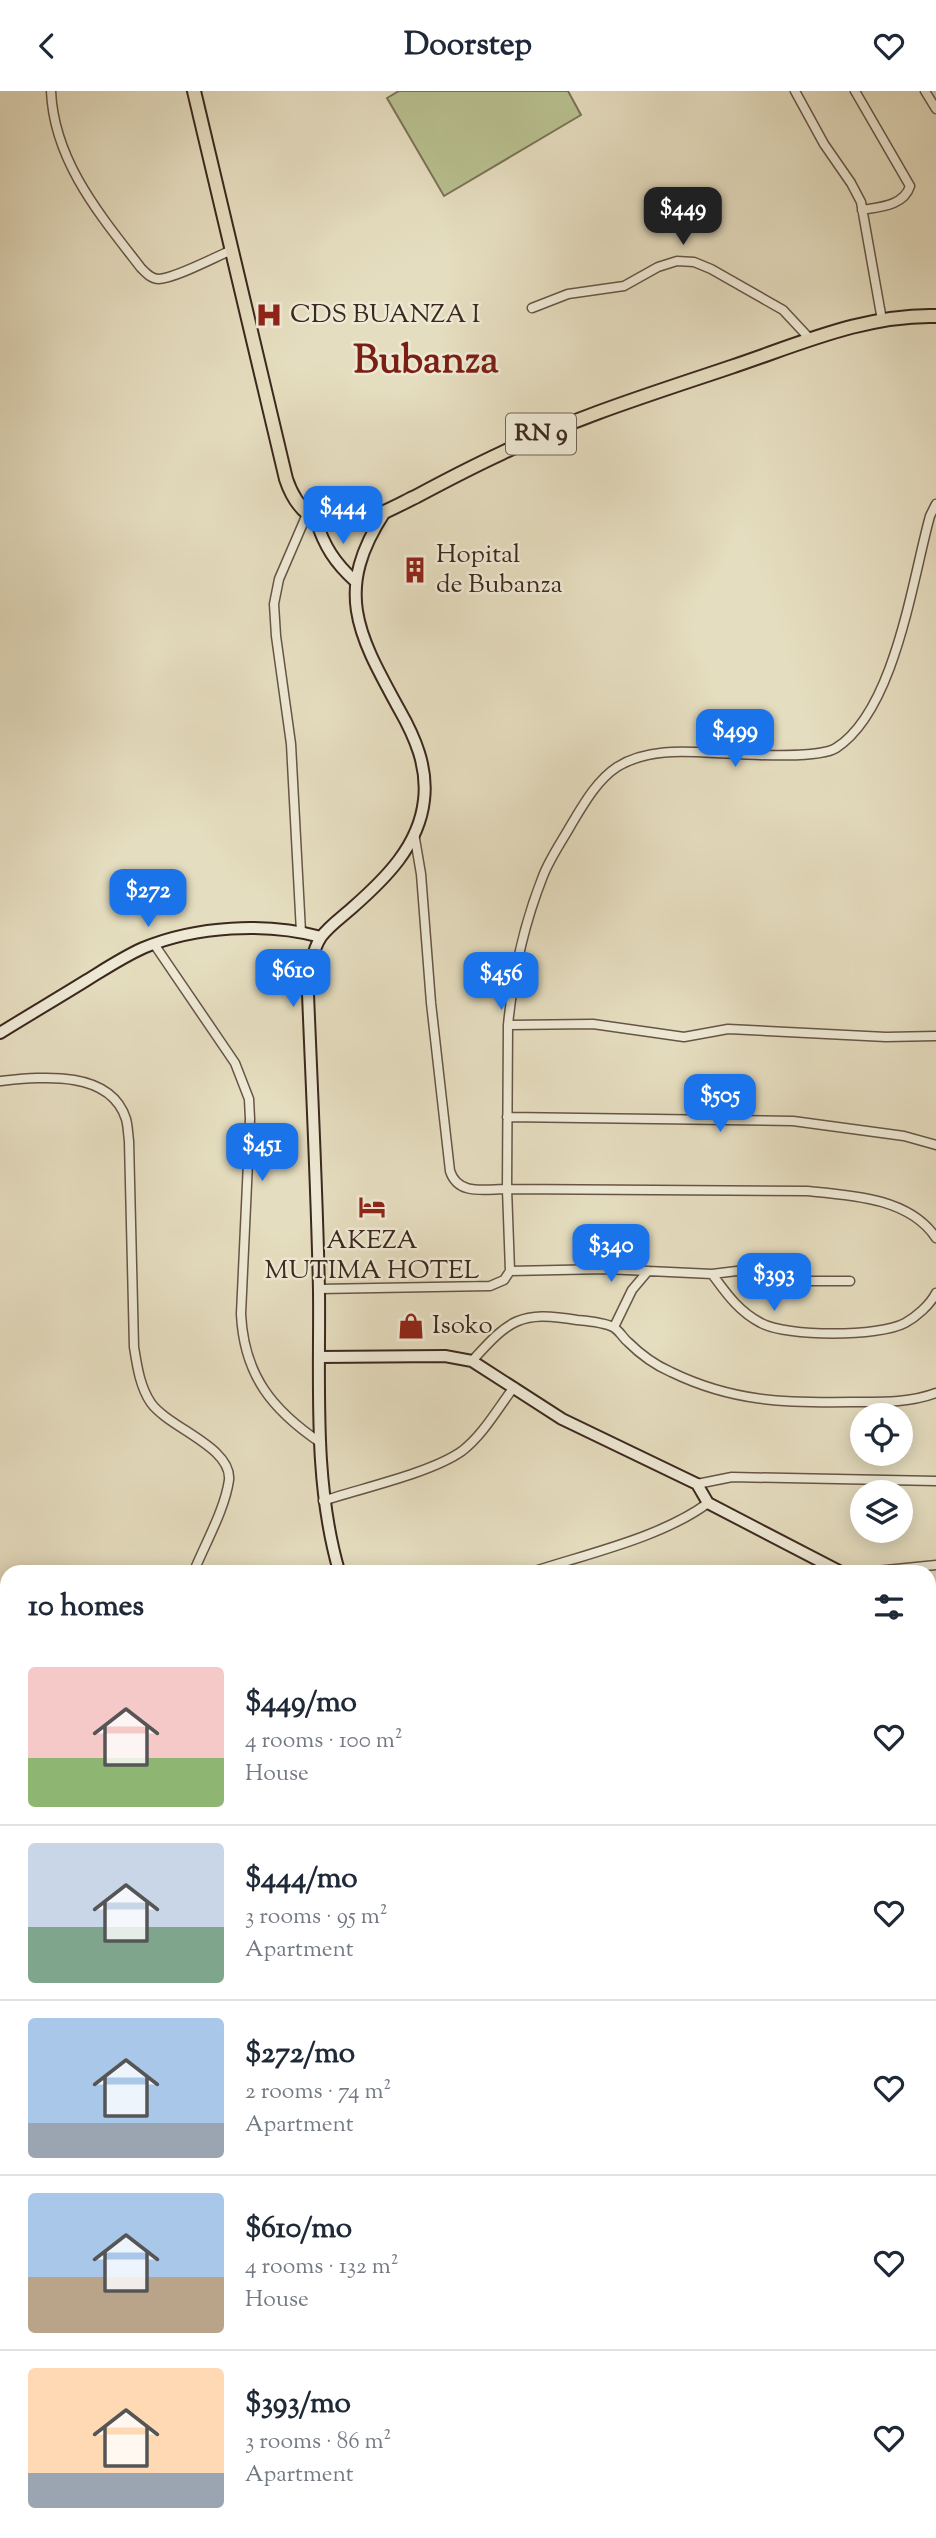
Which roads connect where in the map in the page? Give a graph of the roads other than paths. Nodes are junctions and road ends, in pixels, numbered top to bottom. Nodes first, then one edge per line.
1 (51, 91) edge
2 (194, 91) edge
3 (795, 91) edge
4 (855, 91) edge
5 (925, 91) edge
6 (936, 109) edge
7 (862, 210) junction
8 (232, 250) junction
9 (532, 308) dead end
10 (936, 316) edge
11 (882, 320) junction
12 (811, 340) junction
13 (936, 504) edge
14 (385, 512) junction
15 (312, 517) junction
16 (355, 580) junction
17 (414, 834) junction
18 (301, 932) junction
19 (321, 937) junction
20 (154, 944) junction
21 (508, 1025) junction
22 (0, 1033) edge
23 (936, 1036) edge
24 (0, 1081) edge
25 (507, 1117) junction
26 (936, 1145) edge
27 (506, 1189) junction
28 (936, 1238) edge
29 (510, 1271) junction
30 (648, 1271) junction
31 (712, 1274) junction
32 (850, 1281) dead end
33 (319, 1289) junction
34 (936, 1293) edge
35 (614, 1327) junction
36 (320, 1357) junction
37 (472, 1361) junction
38 (514, 1387) junction
39 (936, 1393) edge
40 (321, 1443) junction
41 (936, 1481) edge
42 (697, 1484) junction
43 (323, 1501) junction
44 (708, 1503) junction
45 (197, 1565) edge
46 (338, 1565) edge
47 (553, 1565) edge
48 (827, 1565) edge

1 - 8 street
2 - 8 main road
3 - 7 street
4 - 7 street
5 - 6 street
7 - 11 street
8 - 15 main road
9 - 12 street
10 - 11 main road, RN 9
11 - 12 main road, RN 9
12 - 14 main road, RN 9
13 - 21 street
14 - 15 main road, RN 9
14 - 16 main road
15 - 16 main road
15 - 18 street
16 - 17 main road
17 - 19 main road
17 - 27 street
18 - 19 main road
18 - 20 main road
19 - 33 main road
20 - 22 main road
20 - 40 street
21 - 23 street
21 - 25 street
24 - 45 street
25 - 26 street
25 - 27 street
27 - 28 street
27 - 29 street
29 - 30 street
29 - 33 street
30 - 31 street
30 - 35 street
31 - 32 street
31 - 34 street
33 - 36 main road
35 - 37 street
35 - 39 street
36 - 37 main road
36 - 40 main road
37 - 38 main road
38 - 42 main road
38 - 43 street
40 - 43 main road
41 - 42 street
42 - 44 main road
43 - 46 main road
44 - 47 street
44 - 48 main road

